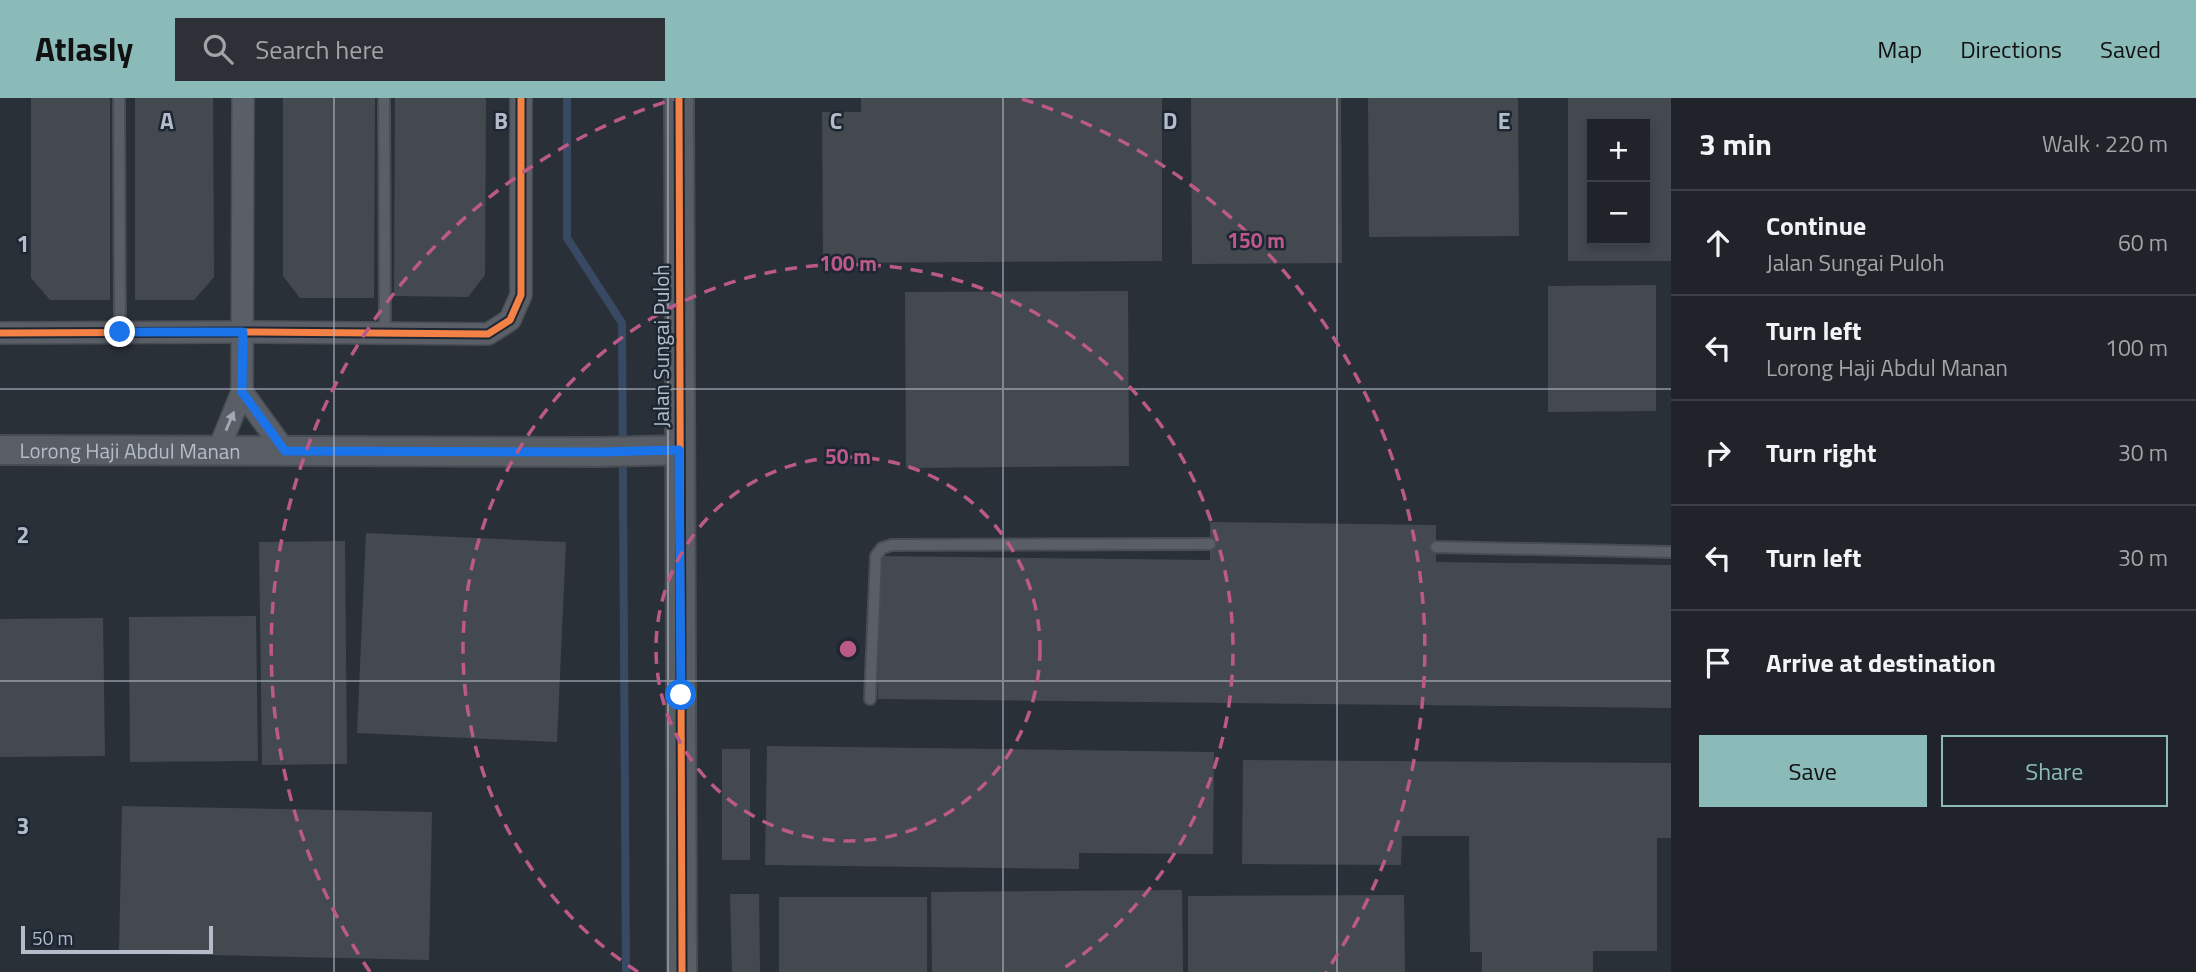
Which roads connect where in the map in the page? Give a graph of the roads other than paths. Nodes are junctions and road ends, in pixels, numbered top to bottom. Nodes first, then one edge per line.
1 (119, 98) edge
2 (243, 98) edge
3 (384, 98) edge
4 (522, 98) edge
5 (679, 98) edge
6 (120, 332) junction
7 (243, 332) junction
8 (0, 333) edge
9 (385, 335) junction
10 (242, 392) junction
11 (0, 450) edge
12 (218, 451) junction
13 (285, 451) junction
14 (666, 451) junction
15 (1210, 544) dead end
16 (1436, 547) dead end
17 (1671, 552) edge
18 (870, 699) dead end
19 (682, 972) edge

1 - 6 lane
2 - 7 street
3 - 9 lane
4 - 9 street
5 - 14 street, Jalan Sungai Puloh
6 - 7 street
6 - 8 street
7 - 9 street
7 - 10 street
12 -> 10 street
10 - 13 street
11 - 12 street, Lorong Haji Abdul Manan
12 - 13 street, Lorong Haji Abdul Manan
13 - 14 street, Lorong Haji Abdul Manan
14 - 19 street, Jalan Sungai Puloh
15 - 18 lane
16 - 17 lane

